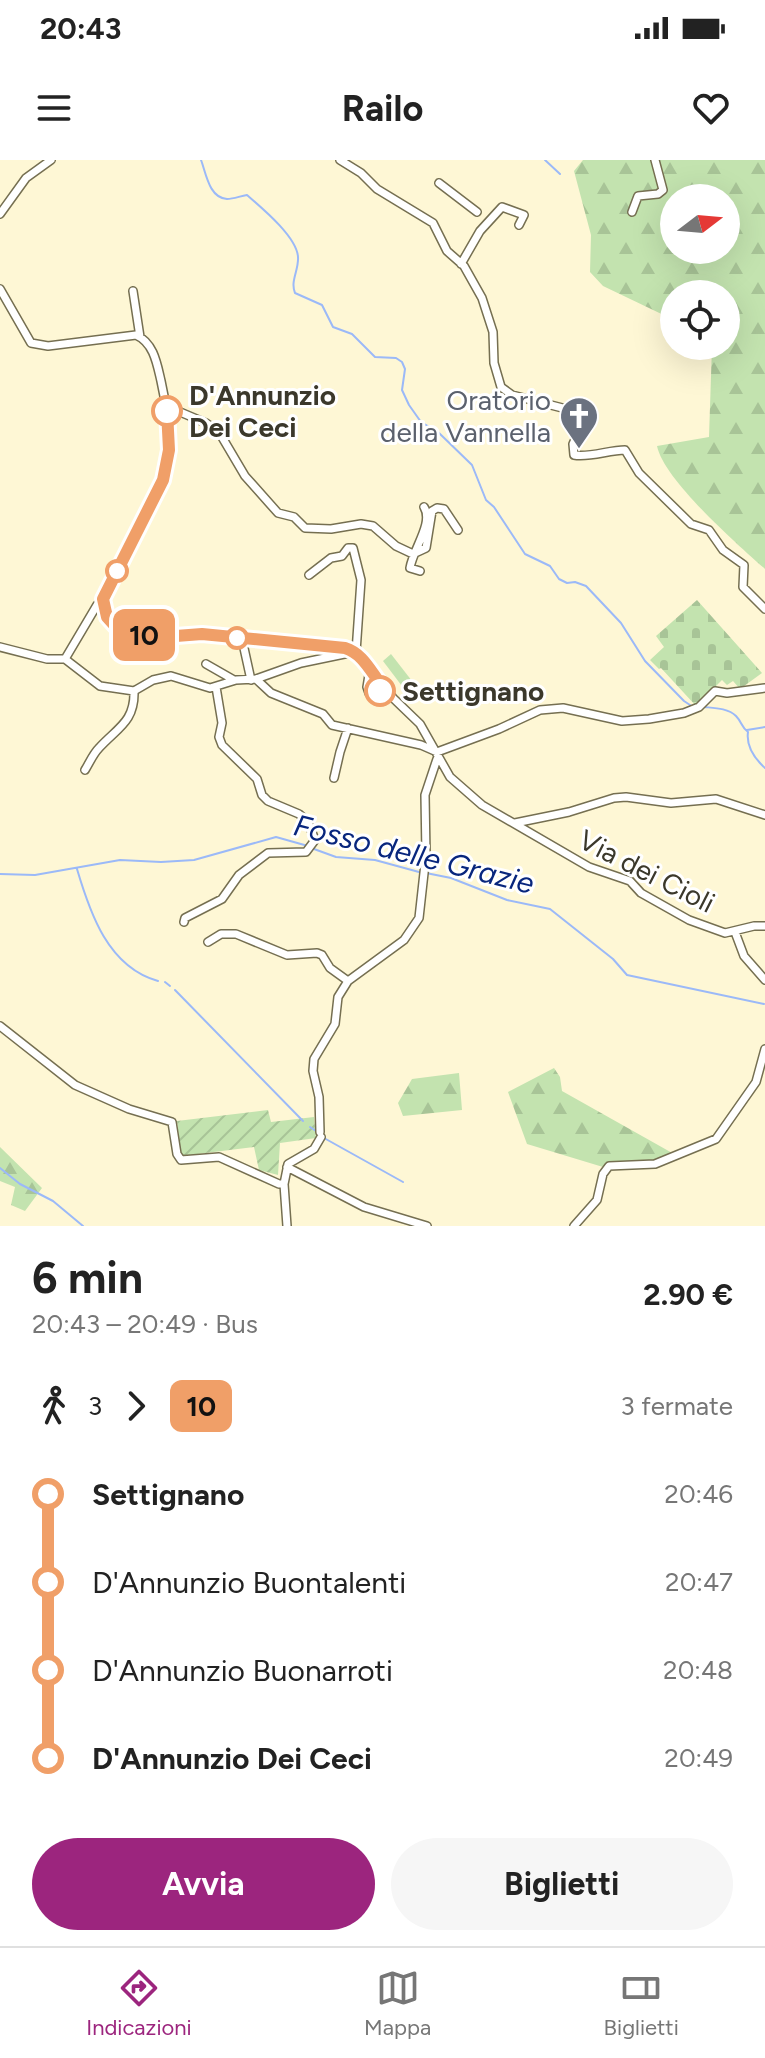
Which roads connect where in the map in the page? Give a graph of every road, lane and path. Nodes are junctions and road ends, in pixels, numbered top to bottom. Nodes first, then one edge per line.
1 (51, 160) edge
2 (340, 160) edge
3 (655, 160) edge
4 (439, 183) dead end
5 (632, 212) dead end
6 (0, 214) edge
7 (482, 216) junction
8 (519, 225) dead end
9 (461, 264) junction
10 (0, 289) edge
11 (133, 291) dead end
12 (140, 337) junction
13 (166, 406) junction
14 (424, 507) dead end
15 (458, 530) dead end
16 (413, 554) junction
17 (342, 556) junction
18 (358, 565) junction
19 (420, 571) dead end
20 (309, 575) dead end
21 (103, 599) junction
22 (765, 609) edge
23 (242, 639) junction
24 (0, 647) edge
25 (356, 652) junction
26 (65, 659) junction
27 (206, 664) dead end
28 (370, 669) junction
29 (234, 680) junction
30 (254, 680) junction
31 (216, 687) junction
32 (765, 688) edge
33 (385, 689) junction
34 (134, 691) junction
35 (348, 728) junction
36 (437, 756) junction
37 (85, 770) dead end
38 (334, 778) dead end
39 (765, 815) edge
40 (515, 823) junction
41 (184, 922) dead end
42 (765, 926) edge
43 (735, 932) junction
44 (208, 942) dead end
45 (765, 980) edge
46 (348, 981) junction
47 (0, 1026) edge
48 (765, 1049) edge
49 (762, 1074) edge
50 (287, 1167) junction
51 (284, 1184) junction
52 (287, 1226) edge
53 (427, 1226) edge
54 (574, 1226) edge

1 - 6 street
2 - 9 street
3 - 5 street
4 - 7 street
7 - 8 street
7 - 9 street
9 - 22 street
10 - 12 street
11 - 12 street
12 - 13 street
13 - 16 street
13 - 21 street
14 - 16 street
15 - 16 street
16 - 19 street
17 - 18 street
17 - 18 street
17 - 20 street
18 - 25 street
21 - 23 street
21 - 26 street
23 - 25 street
23 - 30 street
24 - 26 street
25 - 28 street
25 - 30 street
26 - 34 street
27 - 29 street
28 - 33 street
28 - 33 street
29 - 30 street
29 - 31 street
30 - 35 street
31 - 34 street
31 - 41 street
32 - 36 street
33 - 36 street, Via dei Cioli
34 - 37 street
35 - 36 street
35 - 38 street
36 - 40 street, Via dei Cioli
36 - 46 street
39 - 40 street
40 - 43 street, Via dei Cioli
42 - 43 street, Via dei Cioli
43 - 45 street
44 - 46 street
46 - 50 street
47 - 51 street
48 - 49 street
49 - 54 street
50 - 51 street
50 - 53 street
51 - 52 street

